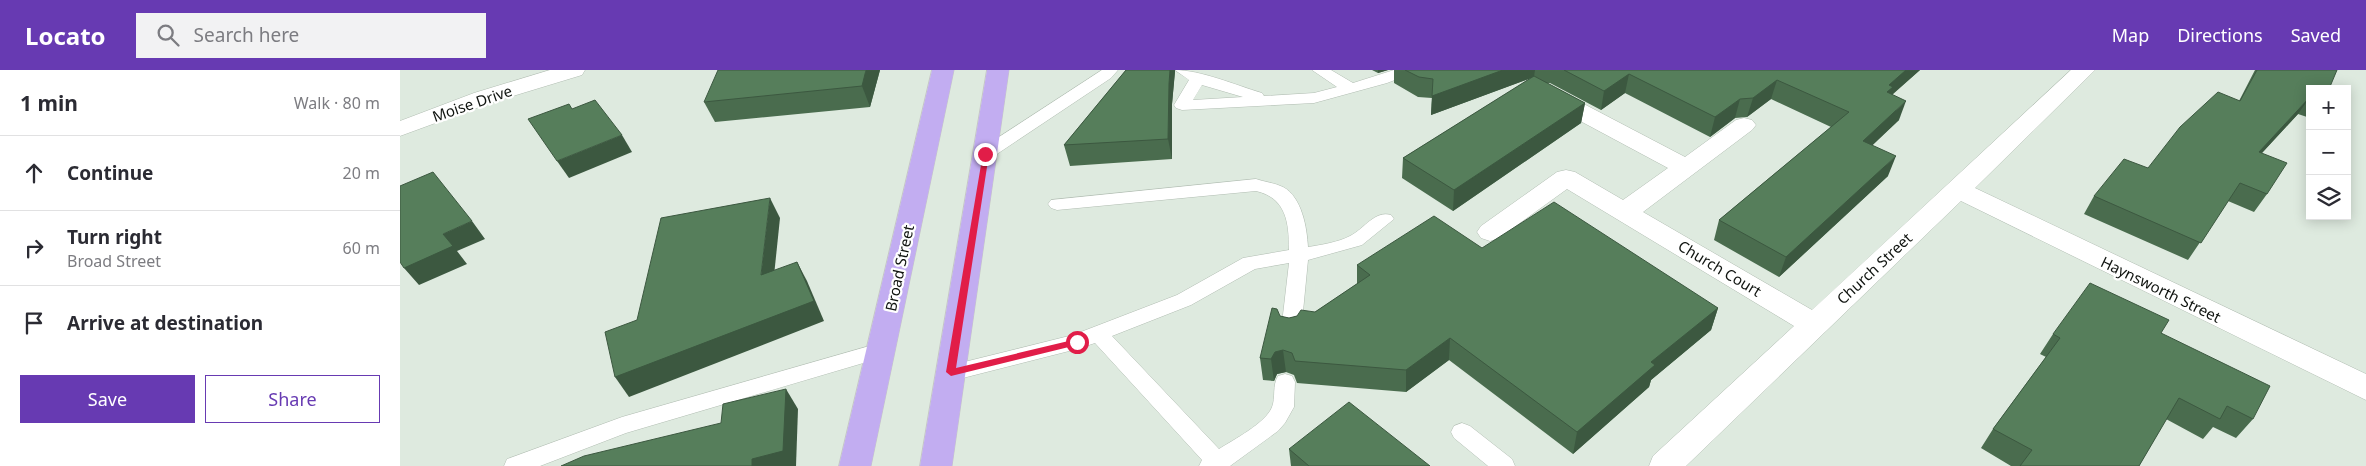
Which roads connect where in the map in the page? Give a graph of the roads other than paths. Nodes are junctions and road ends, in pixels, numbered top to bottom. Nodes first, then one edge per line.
1 (574, 70) edge
2 (942, 70) edge
3 (998, 70) edge
4 (1110, 70) edge
5 (1183, 70) edge
6 (1320, 70) edge
7 (1408, 70) edge
8 (2084, 70) edge
9 (1198, 79) junction
10 (1350, 88) junction
11 (1541, 90) edge
12 (1271, 101) junction
13 (1744, 125) dead end
14 (400, 129) edge
15 (985, 154) junction
16 (1687, 168) junction
17 (1957, 190) junction
18 (1057, 204) dead end
19 (1625, 212) junction
20 (1385, 219) dead end
21 (1490, 232) dead end
22 (1299, 256) junction
23 (1814, 324) junction
24 (1291, 332) edge
25 (1098, 334) junction
26 (880, 352) junction
27 (951, 372) junction
28 (1285, 382) dead end
29 (2366, 388) edge
30 (1462, 432) dead end
31 (1215, 464) edge
32 (515, 466) edge
33 (855, 466) edge
34 (936, 466) edge
35 (1504, 466) edge
36 (1665, 466) edge

1 - 14 street, Moise Drive
2 - 26 main road, Broad Street
3 - 15 main road
4 - 15 lane
5 - 9 lane
6 - 10 lane
7 - 10 lane
8 - 17 street, Church Street
9 - 12 lane
9 - 12 lane
10 - 12 lane
11 - 16 street
13 - 16 street
15 - 27 main road
16 - 19 street
17 - 23 street, Church Street
17 - 29 street, Haynsworth Street
18 - 22 lane
19 - 21 street, Church Court
19 - 23 street, Church Court
20 - 22 lane
22 - 24 lane
22 - 25 lane
23 - 36 street, Church Street
25 - 27 lane
25 - 31 lane
26 - 32 lane
26 - 33 main road, Broad Street
27 - 34 main road
28 - 31 lane
30 - 35 lane

